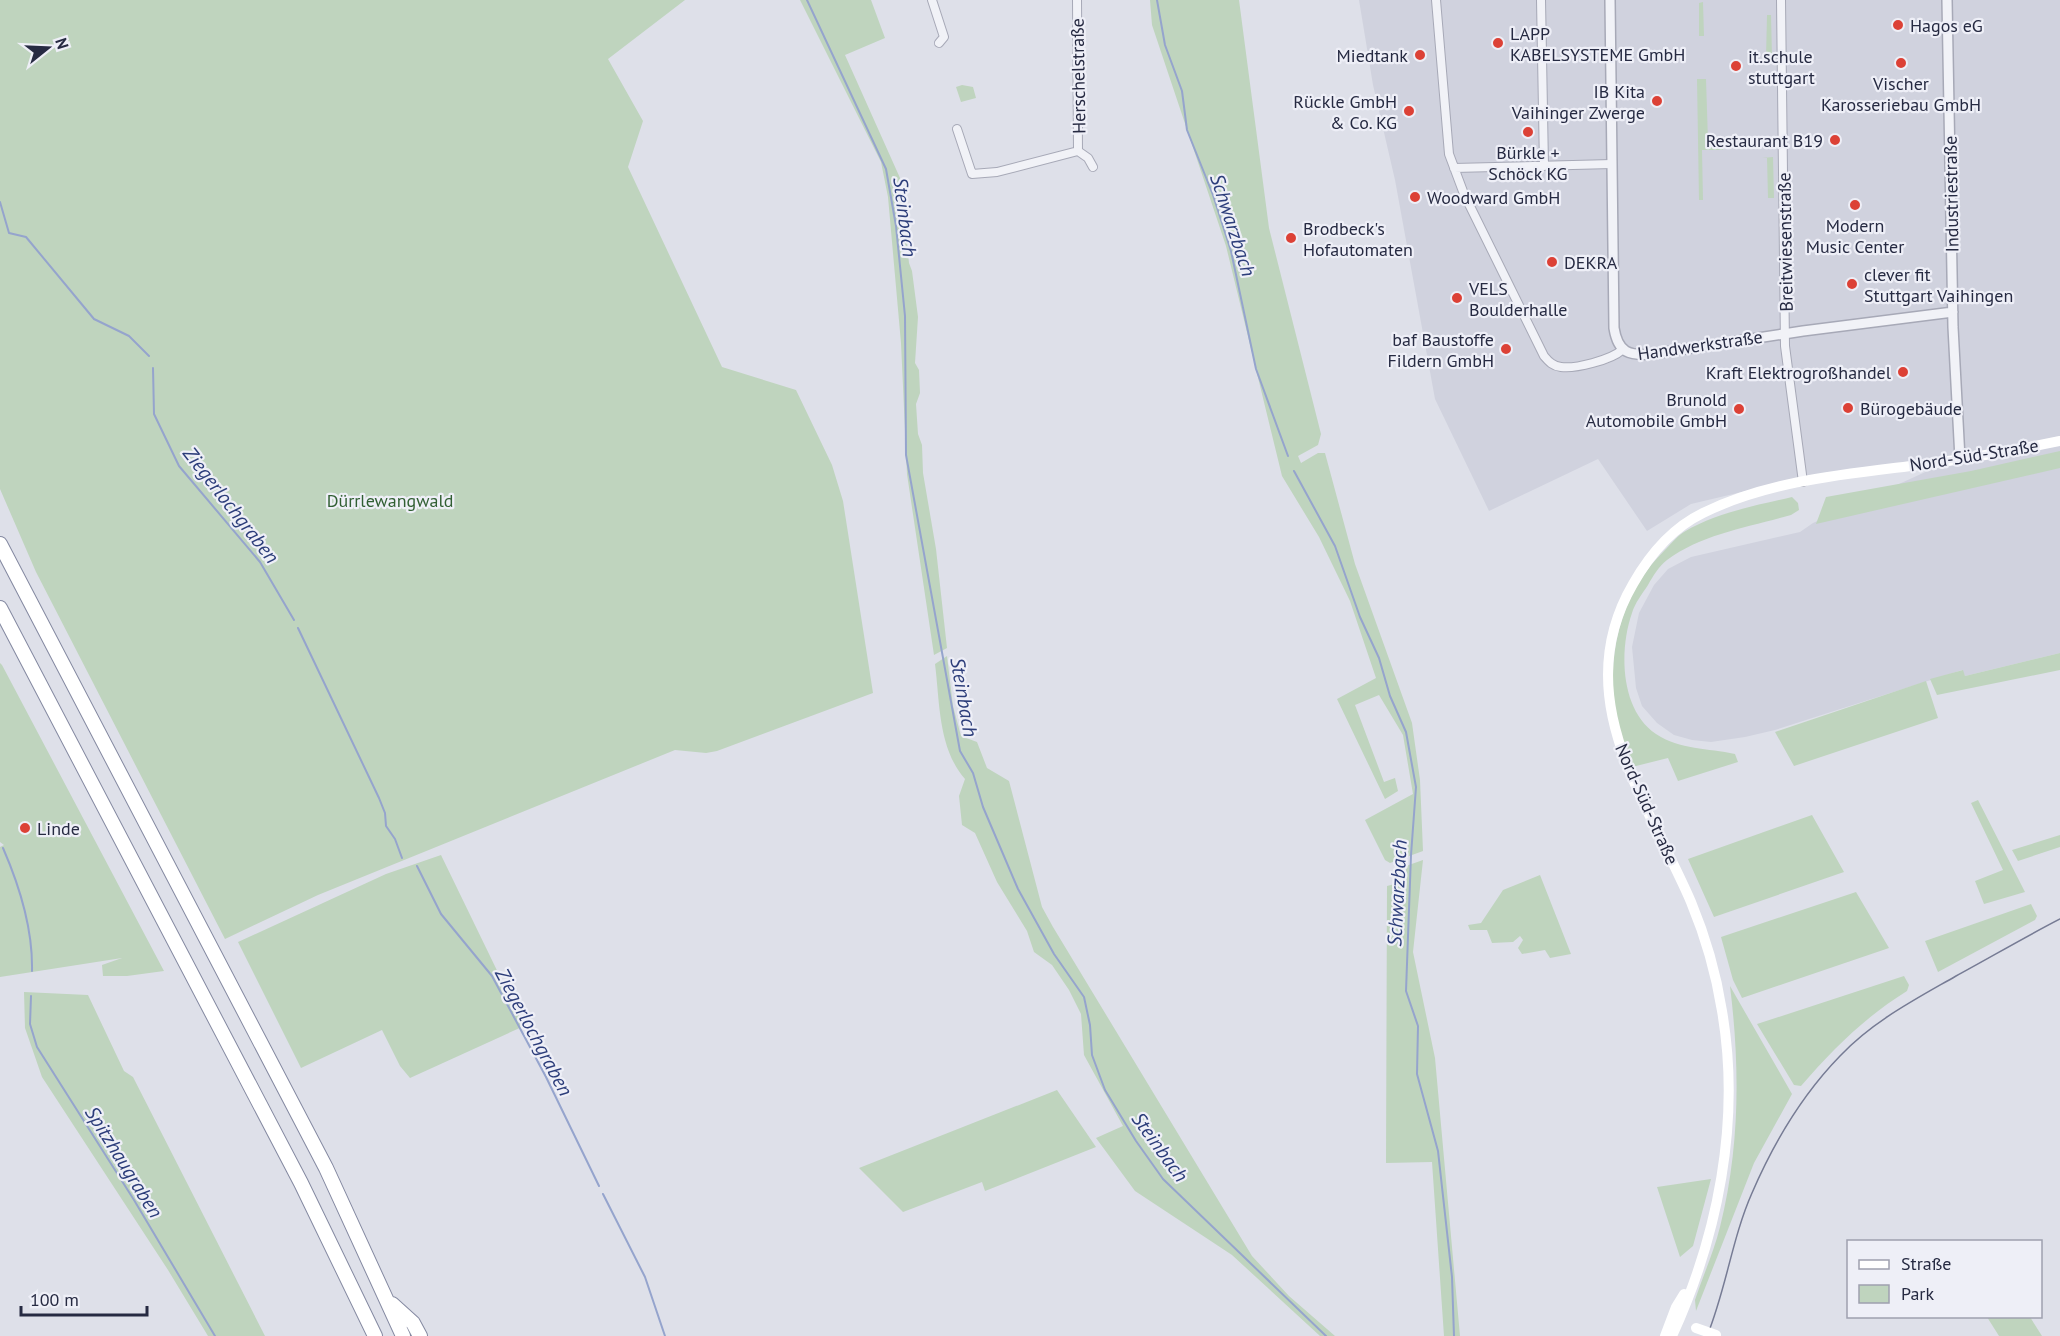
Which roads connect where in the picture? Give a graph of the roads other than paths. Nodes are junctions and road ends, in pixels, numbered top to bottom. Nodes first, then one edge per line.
1 (932, 0) edge
2 (1077, 0) edge
3 (1436, 0) edge
4 (1541, 0) edge
5 (1610, 0) edge
6 (1781, 0) edge
7 (1947, 0) edge
8 (939, 43) dead end
9 (957, 129) dead end
10 (1078, 152) junction
11 (1612, 164) junction
12 (1544, 166) junction
13 (1093, 167) dead end
14 (1454, 168) junction
15 (1953, 312) junction
16 (1785, 334) junction
17 (1622, 350) junction
18 (2060, 441) edge
19 (1960, 459) junction
20 (1803, 482) junction
21 (0, 544) edge
22 (0, 608) edge
23 (1694, 1279) junction
24 (388, 1300) junction
25 (1678, 1322) junction
26 (375, 1336) edge
27 (403, 1336) edge
28 (420, 1336) edge
29 (1665, 1336) edge
30 (1672, 1336) edge
31 (1716, 1336) edge

1 - 8 street
2 - 10 street, Herschelstraße
3 - 14 street, Handwerkstraße
4 - 12 street
5 - 11 street
6 - 16 street, Breitwiesenstraße
7 - 15 street, Industriestraße
9 - 10 street, Herschelstraße
10 - 13 street, Herschelstraße
11 - 12 street
11 - 17 street
12 - 14 street
14 - 17 street, Handwerkstraße
15 - 16 street, Handwerkstraße
15 - 19 street, Industriestraße
16 - 17 street, Handwerkstraße
16 - 20 street, Breitwiesenstraße
18 - 19 main road, Nord-Süd-Straße
19 - 20 main road, Nord-Süd-Straße
20 - 23 main road, Nord-Süd-Straße
21 - 24 highway
22 - 26 highway
23 - 25 main road, Nord-Süd-Straße
23 - 29 main road
24 - 27 highway
24 - 28 highway
25 - 30 main road, Nord-Süd-Straße
25 - 31 main road, bridge

